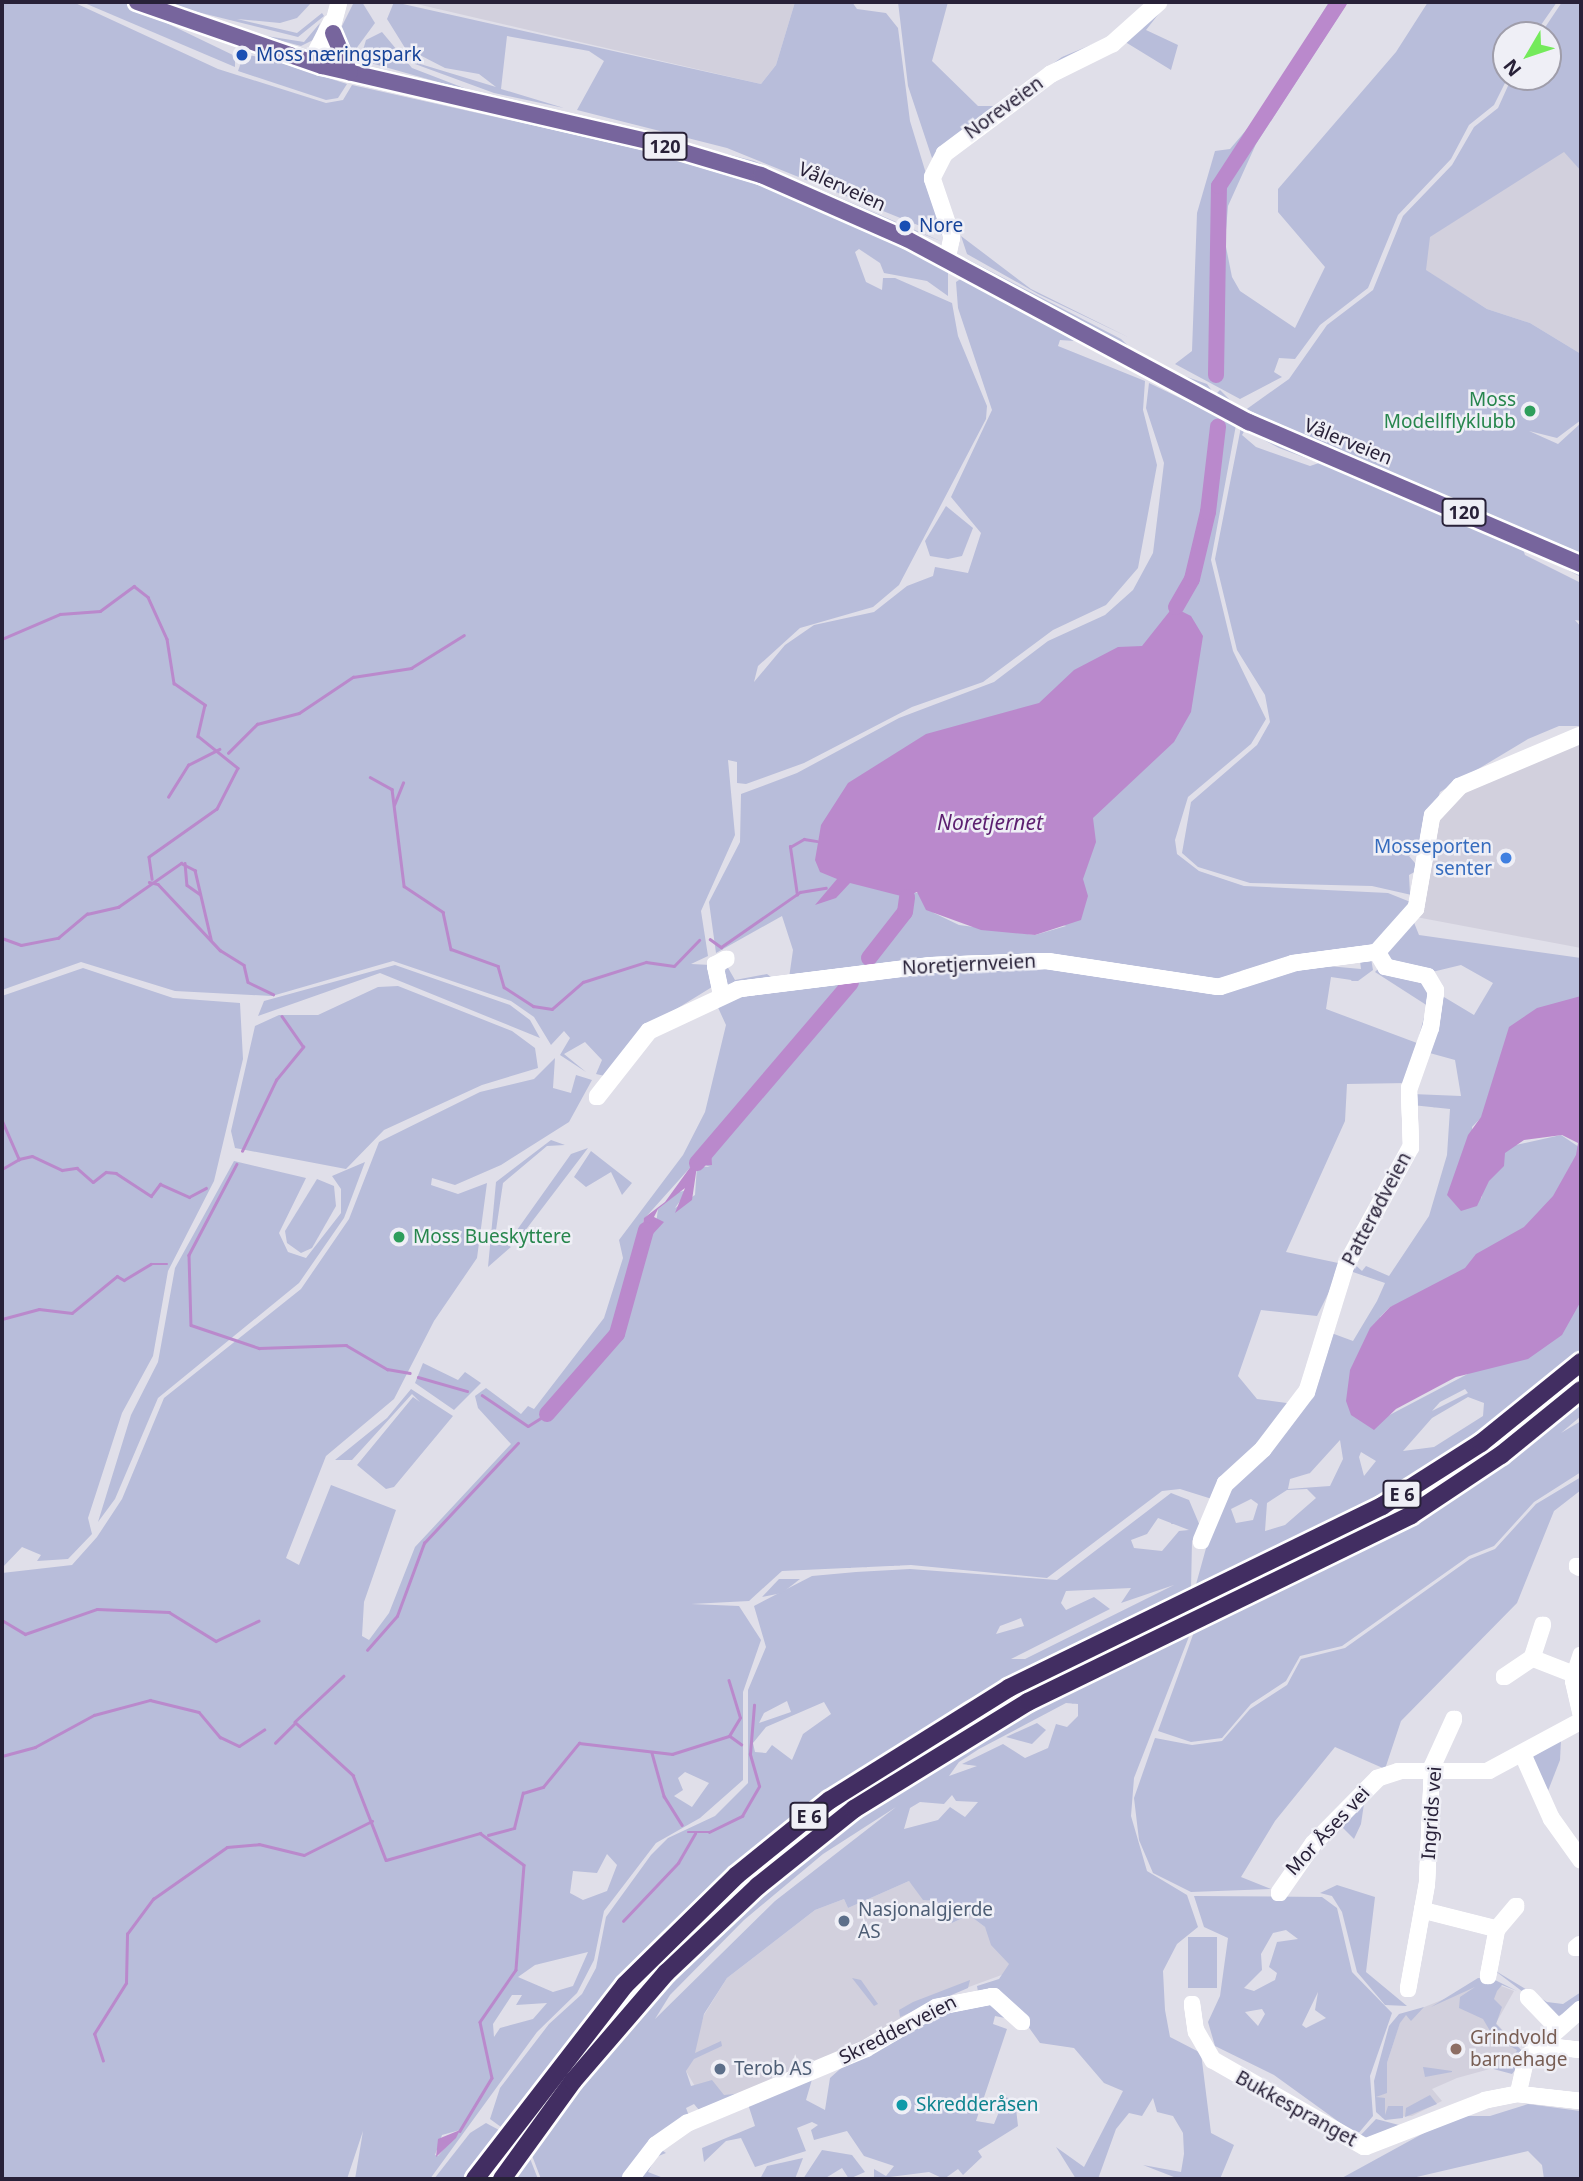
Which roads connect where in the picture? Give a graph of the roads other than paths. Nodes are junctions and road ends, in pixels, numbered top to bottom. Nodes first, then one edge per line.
1 (137, 2) edge
2 (339, 2) edge
3 (1159, 2) edge
4 (332, 28) junction
5 (317, 64) junction
6 (350, 73) junction
7 (947, 260) junction
8 (1564, 557) junction
9 (1581, 564) edge
10 (1581, 570) edge
11 (1581, 736) edge
12 (1377, 952) junction
13 (726, 959) dead end
14 (721, 993) junction
15 (597, 1097) dead end
16 (1581, 1362) edge
17 (1581, 1390) edge
18 (1201, 1541) dead end
19 (1544, 1625) dead end
20 (1581, 1655) edge
21 (1532, 1658) junction
22 (1573, 1674) junction
23 (1504, 1676) dead end
24 (1581, 1715) edge
25 (1454, 1719) dead end
26 (1581, 1721) edge
27 (1523, 1755) junction
28 (1432, 1774) junction
29 (1581, 1860) edge
30 (1279, 1894) dead end
31 (1516, 1906) dead end
32 (1422, 1910) junction
33 (1497, 1929) junction
34 (1488, 1976) dead end
35 (1408, 1989) dead end
36 (1528, 1997) dead end
37 (1192, 2004) dead end
38 (1581, 2009) edge
39 (1022, 2022) dead end
40 (1556, 2026) junction
41 (1537, 2045) junction
42 (1581, 2050) edge
43 (1518, 2094) junction
44 (1581, 2101) edge
45 (475, 2179) edge
46 (502, 2179) edge
47 (630, 2179) edge

1 - 5 main road, Vålerveien / 120
2 - 4 street
3 - 7 street, Noreveien
4 - 5 street
4 - 6 main road
5 - 6 main road, Vålerveien / 120
6 - 7 main road, Vålerveien / 120
7 - 8 main road, Vålerveien / 120
8 - 9 main road, Vålerveien / 120
8 - 10 main road, Vålerveien / 120
11 - 12 street
12 - 14 street, Noretjernveien
12 - 18 street, Patterødveien
13 - 14 street
14 - 15 street, Noretjernveien
16 - 45 highway, E 6
17 - 46 highway, E 6
19 - 21 street
20 - 22 street
21 - 22 street
21 - 23 street
22 - 24 street
25 - 28 street, Ingrids vei
26 - 27 street, Mor Åses vei
27 - 28 street, Mor Åses vei
27 - 29 street
28 - 30 street, Mor Åses vei
28 - 32 street, Ingrids vei
31 - 33 street
32 - 33 street
32 - 35 street, Ingrids vei
33 - 34 street
36 - 40 street
37 - 43 street, Bukkespranget
38 - 40 street
39 - 47 street, Skredderveien
40 - 41 street
41 - 42 street
41 - 43 street
43 - 44 street, Bukkespranget

